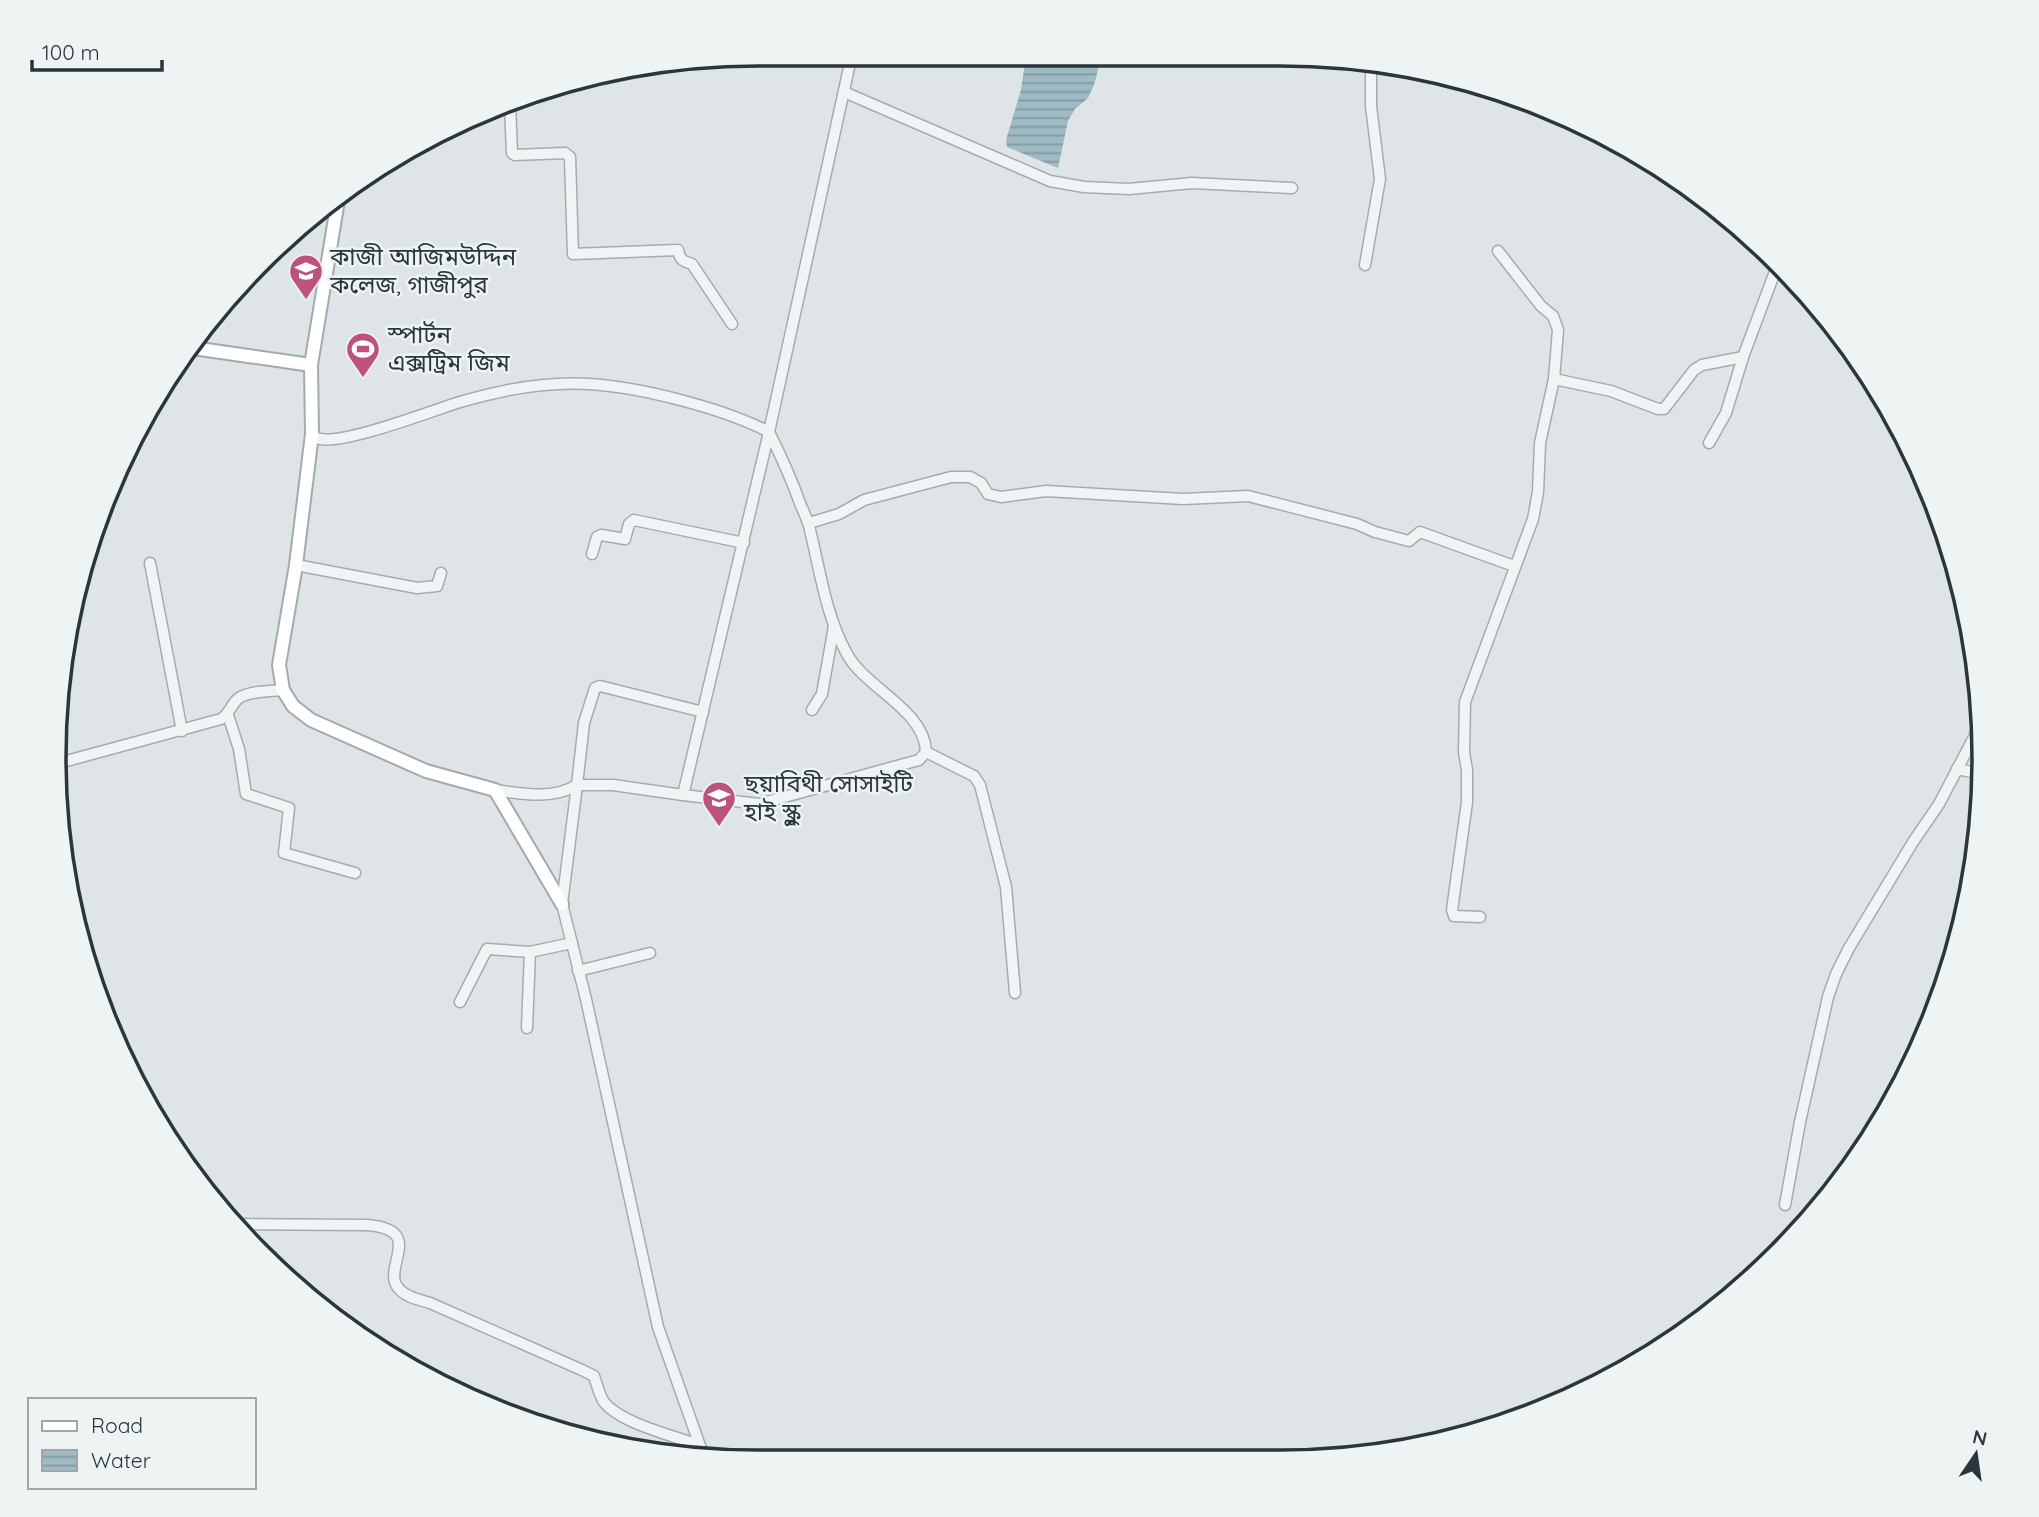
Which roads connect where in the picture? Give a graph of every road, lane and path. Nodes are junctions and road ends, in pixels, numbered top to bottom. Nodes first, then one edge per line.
1 (849, 66) edge
2 (1371, 72) edge
3 (844, 92) junction
4 (510, 113) edge
5 (1293, 188) dead end
6 (336, 209) edge
7 (1498, 251) dead end
8 (1365, 265) dead end
9 (1774, 274) edge
10 (732, 324) dead end
11 (201, 349) edge
12 (1742, 358) junction
13 (311, 365) junction
14 (1554, 379) junction
15 (769, 432) junction
16 (312, 434) junction
17 (1709, 443) dead end
18 (809, 523) junction
19 (744, 543) junction
20 (592, 554) dead end
21 (150, 563) dead end
22 (296, 565) junction
23 (1514, 566) junction
24 (441, 573) dead end
25 (834, 625) junction
26 (283, 690) junction
27 (813, 710) dead end
28 (703, 712) junction
29 (228, 715) junction
30 (182, 731) junction
31 (1972, 741) edge
32 (926, 752) junction
33 (66, 761) edge
34 (1957, 769) junction
35 (1972, 772) edge
36 (577, 785) junction
37 (495, 790) junction
38 (683, 795) junction
39 (355, 873) dead end
40 (562, 904) junction
41 (1480, 917) dead end
42 (572, 943) junction
43 (530, 952) junction
44 (650, 953) dead end
45 (578, 971) junction
46 (1014, 993) dead end
47 (460, 1002) dead end
48 (527, 1028) dead end
49 (1785, 1205) dead end
50 (247, 1224) edge
51 (699, 1445) junction
52 (700, 1448) edge

1 - 3 street
2 - 8 street
3 - 5 street
3 - 15 street
4 - 10 street
6 - 13 main road
7 - 14 street
9 - 12 street
11 - 13 main road
12 - 14 street
12 - 17 street
13 - 16 main road
14 - 23 street
15 - 16 street
15 - 18 street
15 - 19 street
16 - 22 main road
18 - 23 street
18 - 25 street
19 - 20 street
19 - 28 street
21 - 30 street
22 - 24 street
22 - 26 main road
23 - 41 street
25 - 27 street
25 - 32 street
26 - 29 street
26 - 37 main road
28 - 36 street
28 - 38 street
29 - 30 street
29 - 39 street
30 - 33 street
31 - 34 street
32 - 38 street
32 - 46 street
34 - 35 street
34 - 49 street
36 - 37 street
36 - 38 street
36 - 40 street
37 - 40 main road
40 - 42 street
42 - 43 street
42 - 45 street
43 - 47 street
43 - 48 street
44 - 45 street
45 - 51 street
50 - 51 street
51 - 52 street

